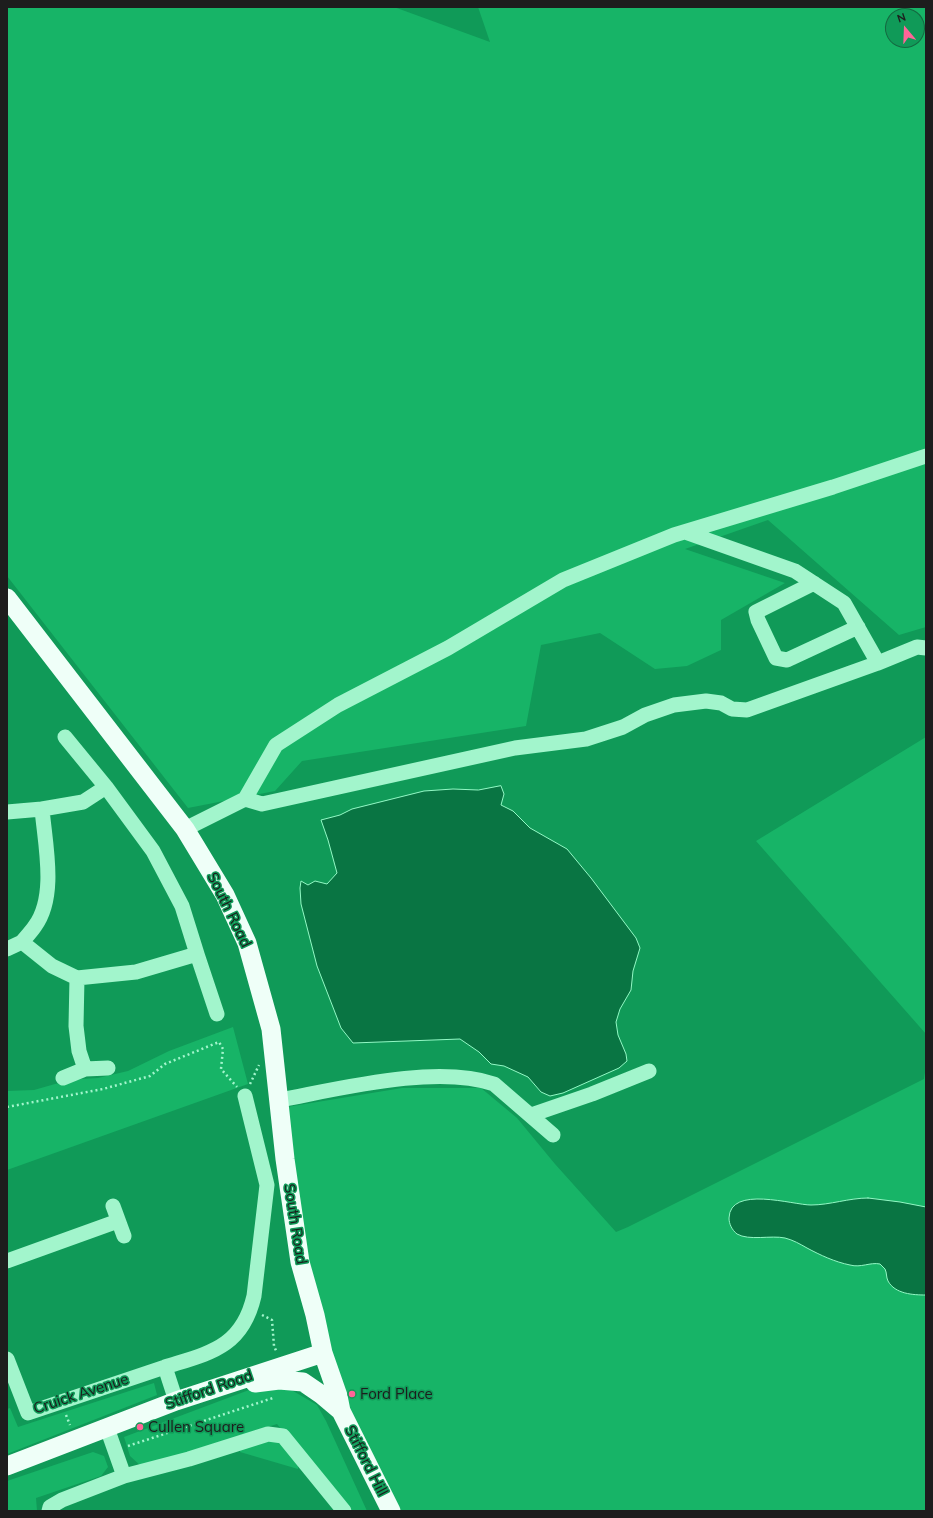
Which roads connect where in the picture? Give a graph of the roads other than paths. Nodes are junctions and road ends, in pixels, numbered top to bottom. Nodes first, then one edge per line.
1 (926, 456) edge
2 (685, 532) junction
3 (814, 583) junction
4 (9, 607) edge
5 (858, 627) junction
6 (926, 648) edge
7 (878, 663) junction
8 (65, 737) dead end
9 (106, 786) junction
10 (245, 799) junction
11 (42, 809) junction
12 (7, 812) edge
13 (185, 829) junction
14 (22, 942) junction
15 (7, 949) edge
16 (197, 954) junction
17 (77, 978) junction
18 (217, 1014) dead end
19 (108, 1068) dead end
20 (85, 1069) junction
21 (649, 1071) dead end
22 (63, 1078) dead end
23 (245, 1096) road end
24 (279, 1100) junction
25 (531, 1115) junction
26 (553, 1135) dead end
27 (113, 1206) dead end
28 (118, 1221) junction
29 (124, 1236) dead end
30 (7, 1261) edge
31 (323, 1353) junction
32 (7, 1359) edge
33 (165, 1367) junction
34 (219, 1386) junction
35 (176, 1401) junction
36 (341, 1411) junction
37 (107, 1428) junction
38 (7, 1466) edge
39 (124, 1476) junction
40 (339, 1509) edge
41 (49, 1511) edge
42 (391, 1511) edge

1 - 2 street
2 - 3 street
2 - 10 street
3 - 5 street
3 - 5 street
4 - 13 main road, South Road
5 - 7 street
6 - 7 street
7 - 10 street
8 - 9 street
9 - 11 street
9 - 16 street
10 - 13 street
11 - 12 street
11 - 14 street
13 - 24 main road, South Road
14 - 15 street
14 - 17 street
16 - 17 street
16 - 18 street
17 - 20 street
19 - 20 street
20 - 22 street
21 - 25 street
23 - 33 street, South Road
24 - 25 street
24 - 31 main road, South Road
25 - 26 street
27 - 28 street
28 - 29 street
28 - 30 street
31 - 34 main road, Stifford Road
31 - 36 main road, Stifford Hill
32 - 33 street, Cruick Avenue
33 - 35 street
34 - 35 main road, Stifford Road
34 - 36 main road, Stifford Hill
35 - 37 main road, Stifford Road
36 - 42 main road, Stifford Hill
37 - 38 main road, Stifford Road
37 - 39 street
39 - 40 street
39 - 41 street

